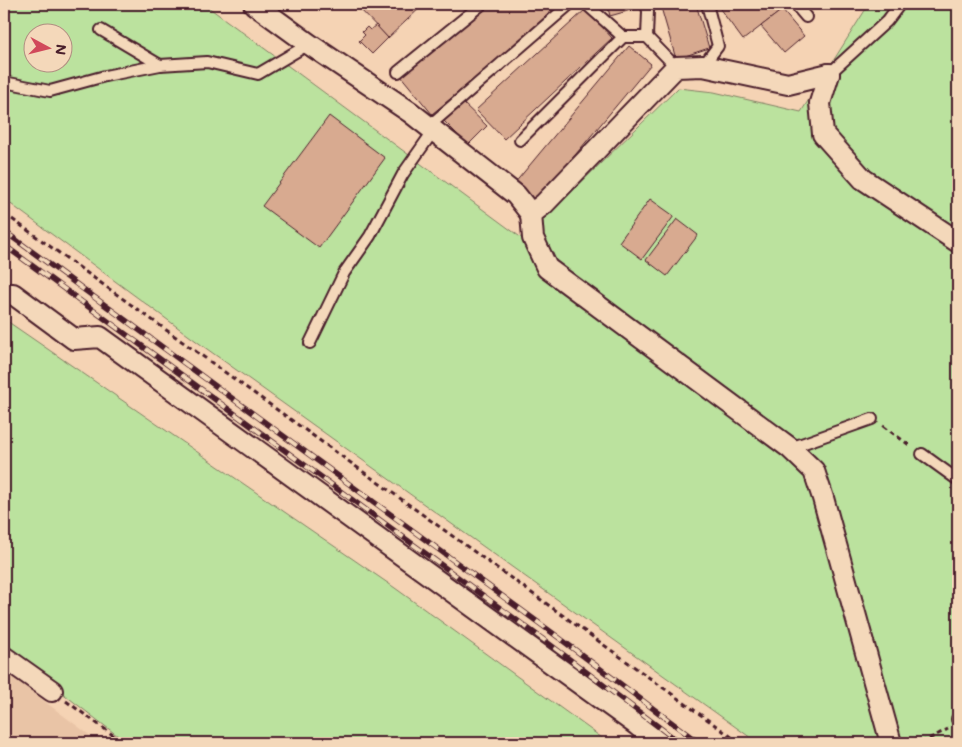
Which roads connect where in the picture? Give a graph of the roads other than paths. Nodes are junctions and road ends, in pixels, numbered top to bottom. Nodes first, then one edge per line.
1 (254, 4) edge
2 (482, 4) edge
3 (570, 4) edge
4 (586, 4) edge
5 (646, 4) edge
6 (707, 4) edge
7 (795, 4) edge
8 (900, 4) edge
9 (806, 17) dead end
10 (101, 30) dead end
11 (623, 37) junction
12 (646, 37) junction
13 (309, 44) junction
14 (160, 65) junction
15 (704, 66) junction
16 (676, 68) junction
17 (398, 72) dead end
18 (829, 74) junction
19 (4, 82) edge
20 (431, 128) junction
21 (520, 140) dead end
22 (531, 214) junction
23 (958, 242) edge
24 (4, 294) edge
25 (310, 343) dead end
26 (872, 419) road end
27 (790, 448) junction
28 (922, 454) road end
29 (958, 480) edge
30 (4, 657) edge
31 (52, 691) road end
32 (659, 743) edge
33 (891, 743) edge

1 - 13 street
2 - 17 lane
3 - 20 lane
4 - 11 lane
5 - 12 lane
6 - 15 lane
7 - 9 lane
8 - 18 lane
10 - 14 lane
11 - 12 lane
11 - 21 lane
12 - 16 lane
13 - 14 lane
13 - 20 street
14 - 19 lane
15 - 16 street
15 - 18 street
16 - 22 street
18 - 23 street
20 - 22 street
20 - 25 lane
22 - 27 street
24 - 32 street
26 - 27 lane
27 - 33 street
28 - 29 lane
30 - 31 street

